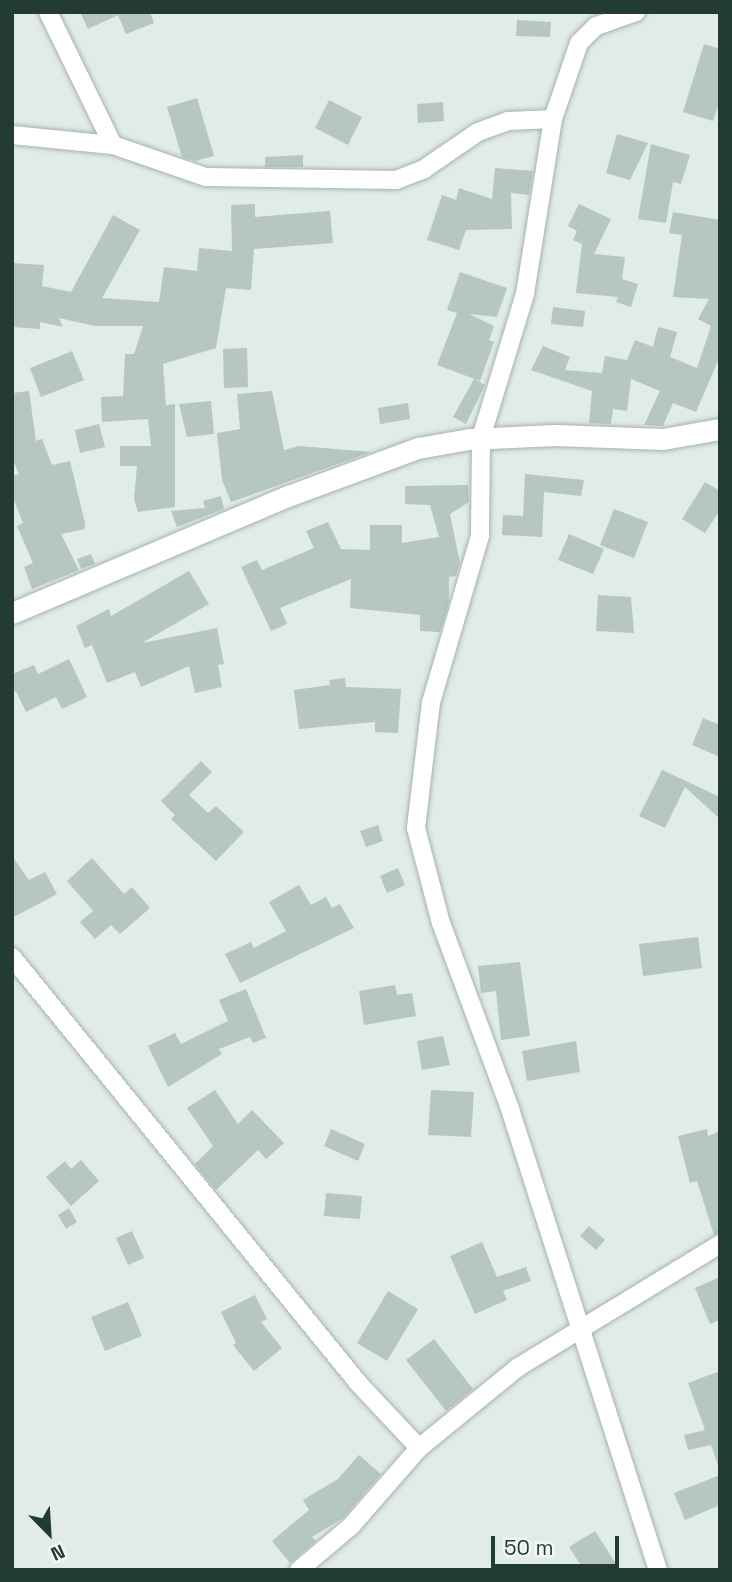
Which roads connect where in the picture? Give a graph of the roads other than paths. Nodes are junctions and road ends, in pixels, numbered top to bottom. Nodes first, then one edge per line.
1 (48, 12) edge
2 (636, 12) edge
3 (552, 119) junction
4 (12, 135) edge
5 (113, 145) junction
6 (720, 429) edge
7 (481, 438) junction
8 (12, 613) edge
9 (12, 957) edge
10 (720, 1244) edge
11 (582, 1324) junction
12 (419, 1448) junction
13 (299, 1570) edge
14 (658, 1570) edge

1 - 5 street
2 - 3 street
3 - 5 street
3 - 7 street
4 - 5 street
6 - 7 street
7 - 8 street
7 - 11 street
9 - 12 street
10 - 11 street
11 - 12 street
11 - 14 street
12 - 13 street

